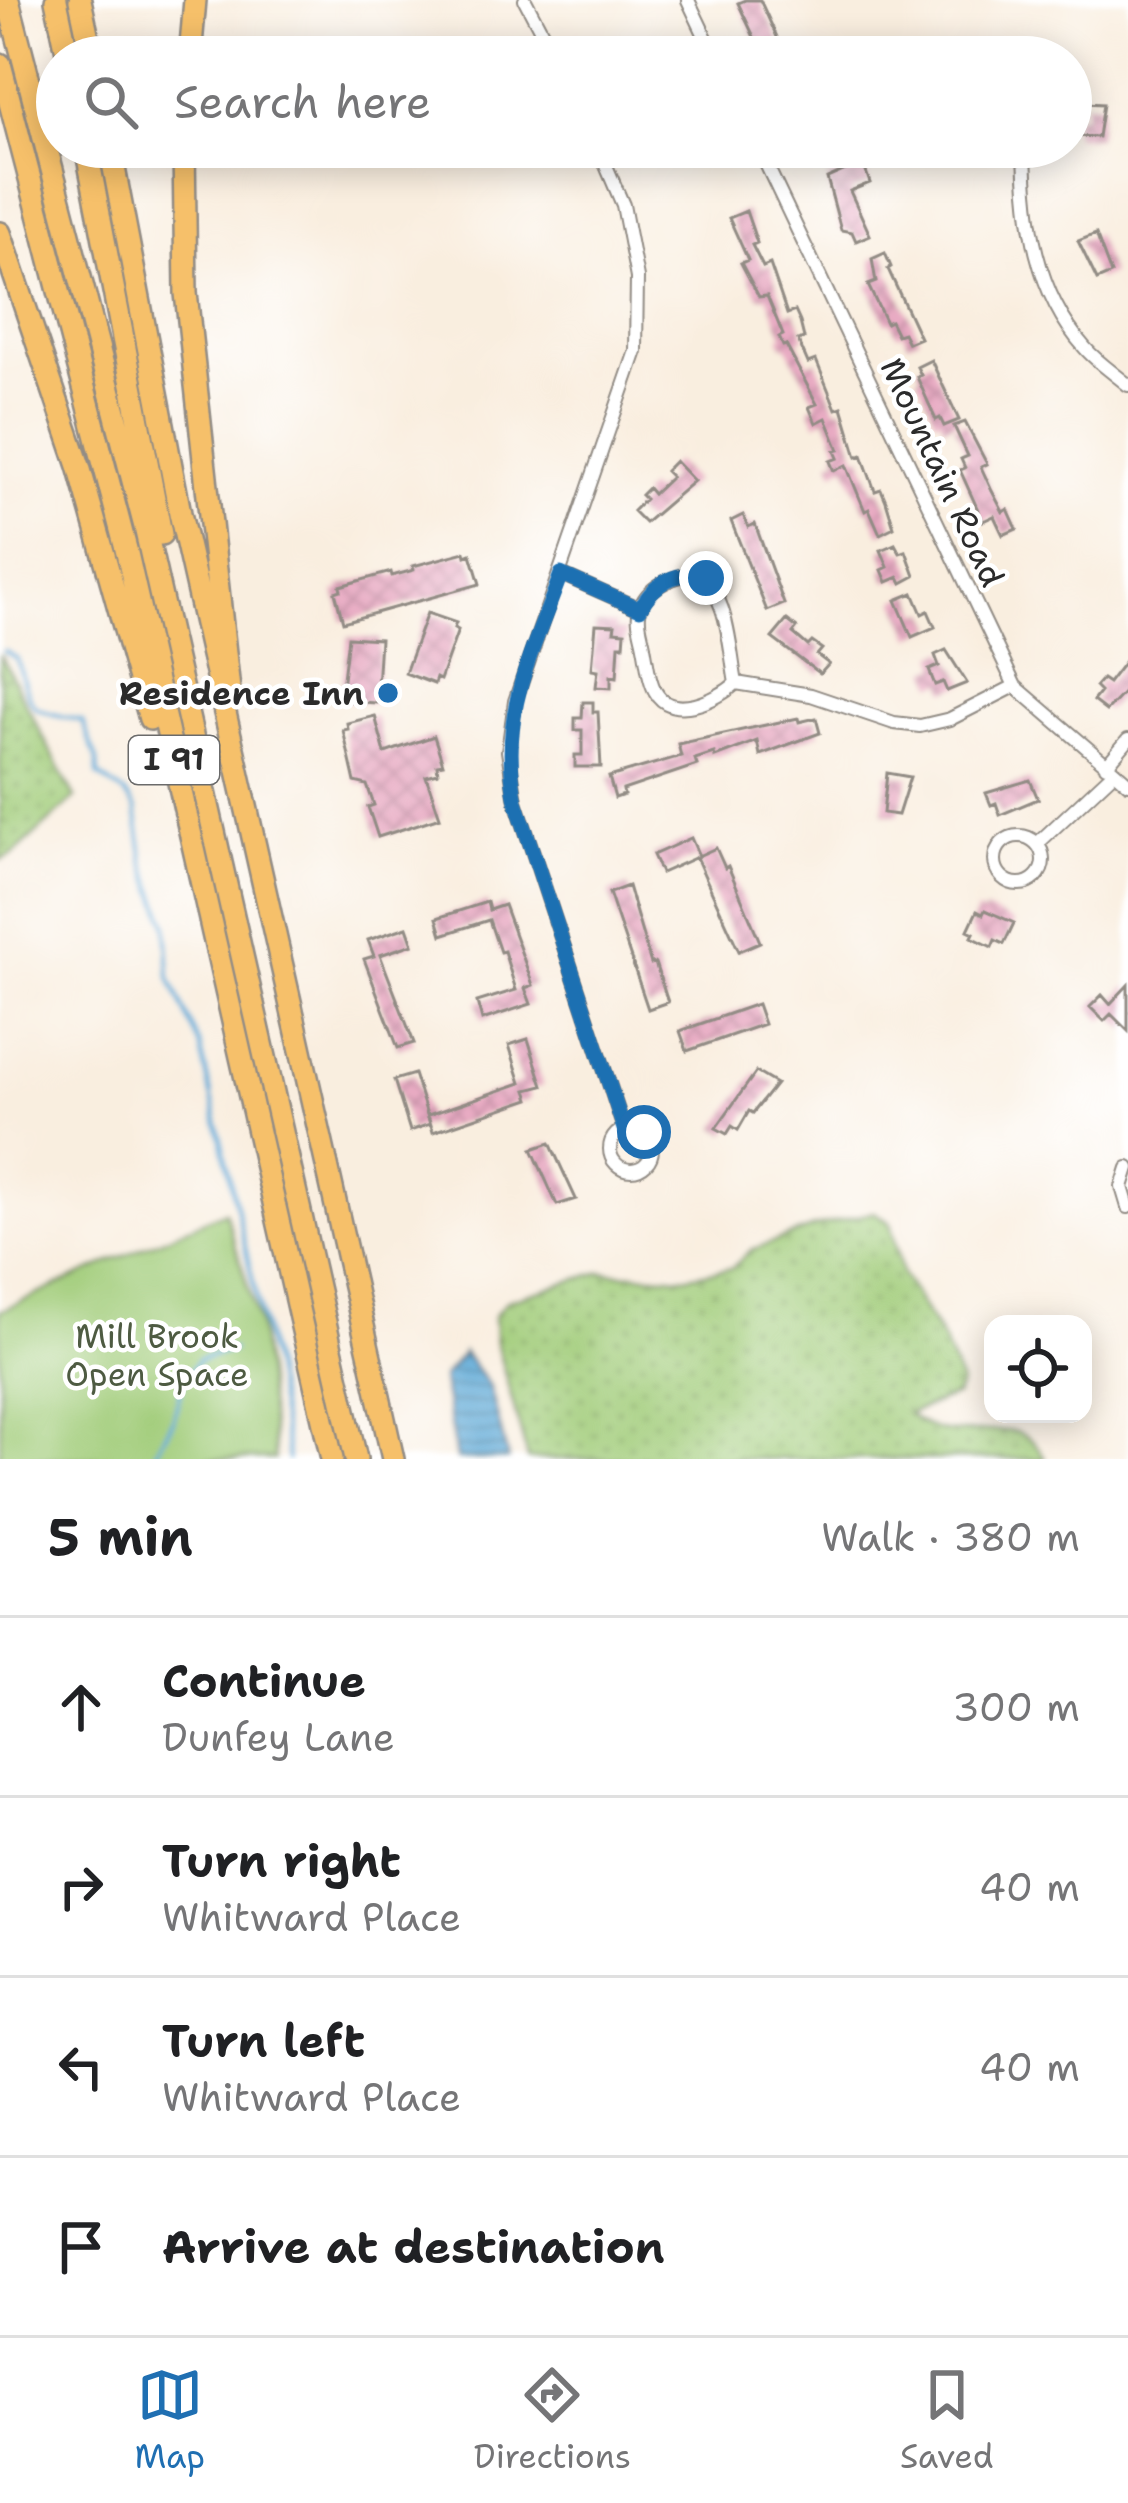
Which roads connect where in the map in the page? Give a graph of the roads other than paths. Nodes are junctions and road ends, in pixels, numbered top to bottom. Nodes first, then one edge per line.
1 (8, 0) edge
2 (56, 0) edge
3 (80, 0) edge
4 (195, 0) edge
5 (525, 0) edge
6 (688, 0) edge
7 (64, 36) edge
8 (88, 36) edge
9 (192, 36) edge
10 (544, 36) edge
11 (705, 36) edge
12 (0, 64) edge
13 (36, 108) edge
14 (52, 168) edge
15 (90, 168) edge
16 (114, 168) edge
17 (184, 168) edge
18 (607, 168) edge
19 (768, 168) edge
20 (1026, 168) edge
21 (0, 232) edge
22 (1128, 385) edge
23 (561, 574) junction
24 (640, 609) junction
25 (736, 683) junction
26 (1015, 686) junction
27 (226, 720) junction
28 (1128, 740) edge
29 (1110, 769) junction
30 (1128, 783) edge
31 (180, 787) junction
32 (1037, 844) junction
33 (624, 1129) dead end
34 (1128, 1168) edge
35 (1128, 1207) edge
36 (332, 1459) edge
37 (356, 1459) edge
38 (369, 1459) edge
39 (393, 1459) edge

1 - 13 highway
2 - 7 highway
3 - 8 highway
4 - 9 highway
5 - 10 street
6 - 11 street
12 - 31 highway, I 91
14 - 37 highway
15 - 38 highway
16 - 27 highway, I 91
17 - 27 highway
18 - 23 street
19 - 26 street, Mountain Road
20 - 22 street
21 - 31 highway
23 - 24 street
23 - 33 street
24 - 25 street
24 - 25 street
25 - 26 street
26 - 29 street, Mountain Road
27 - 39 highway, I 91
28 - 29 street
29 - 30 street, Mountain Road
29 - 32 street
31 - 36 highway, I 91
32 - 32 street
34 - 35 street

